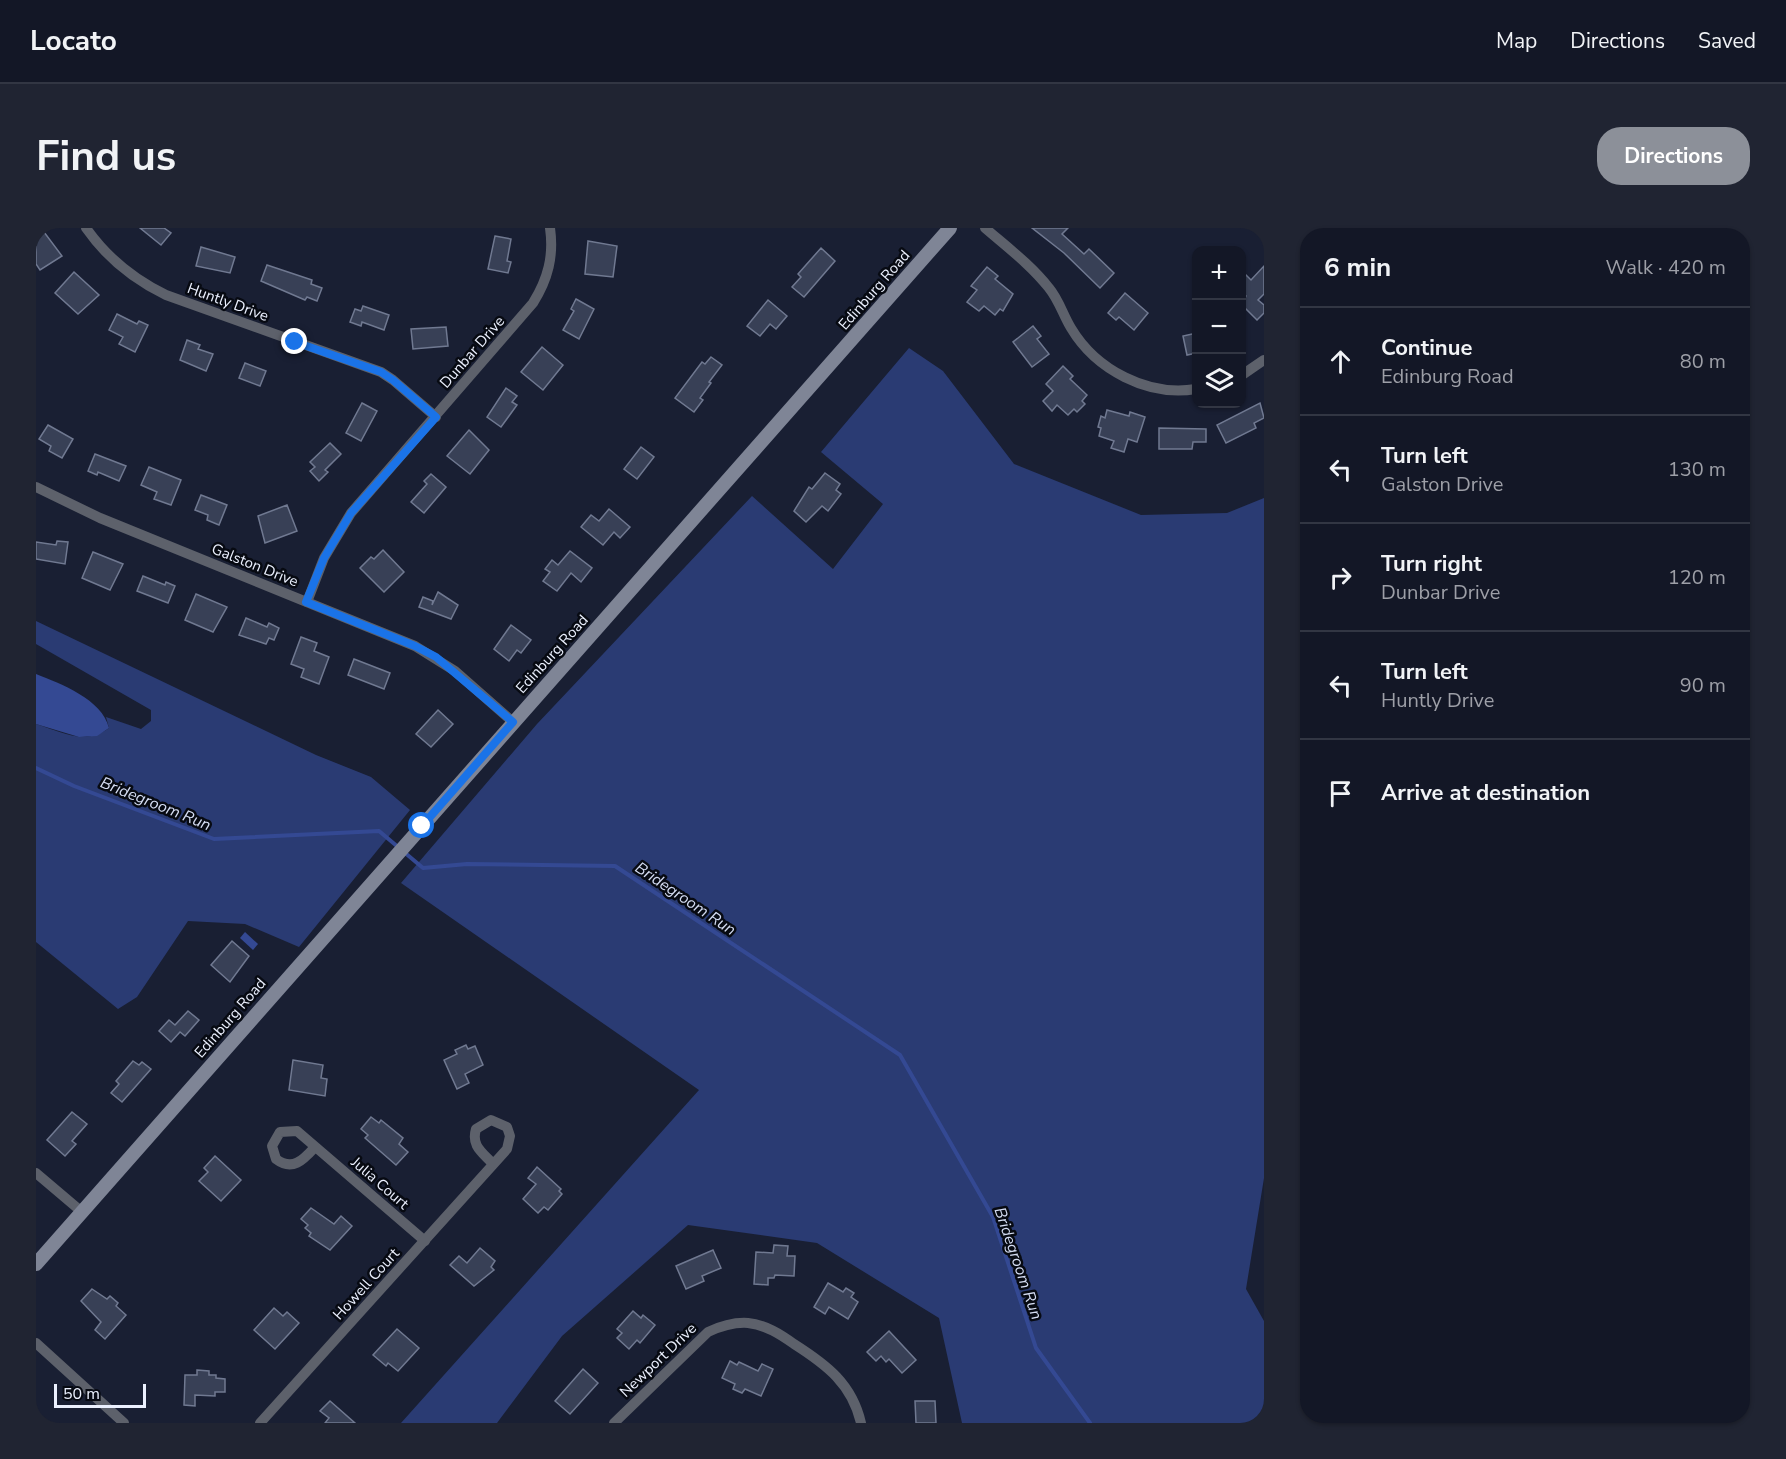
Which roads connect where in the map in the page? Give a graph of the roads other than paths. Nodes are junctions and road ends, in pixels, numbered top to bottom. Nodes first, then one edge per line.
1 (86, 228) edge
2 (550, 228) edge
3 (950, 228) edge
4 (985, 228) edge
5 (1264, 360) edge
6 (1246, 372) edge
7 (1192, 389) edge
8 (436, 417) junction
9 (36, 486) edge
10 (306, 602) junction
11 (513, 722) junction
12 (315, 1147) dead end
13 (493, 1164) dead end
14 (36, 1173) edge
15 (82, 1212) junction
16 (425, 1241) junction
17 (36, 1264) edge
18 (36, 1343) edge
19 (124, 1423) edge
20 (260, 1423) edge
21 (614, 1423) edge
22 (861, 1423) edge

1 - 8 street, Huntly Drive
2 - 8 street, Dunbar Drive
3 - 11 main road, Edinburg Road
4 - 7 street
5 - 6 street
8 - 10 street, Dunbar Drive
9 - 10 street, Galston Drive
10 - 11 street, Galston Drive
11 - 15 main road, Edinburg Road
12 - 16 street, Julia Court
13 - 16 street, Howell Court
14 - 15 street
15 - 17 main road, Edinburg Road
16 - 20 street, Howell Court
18 - 19 street
21 - 22 street, Newport Drive

